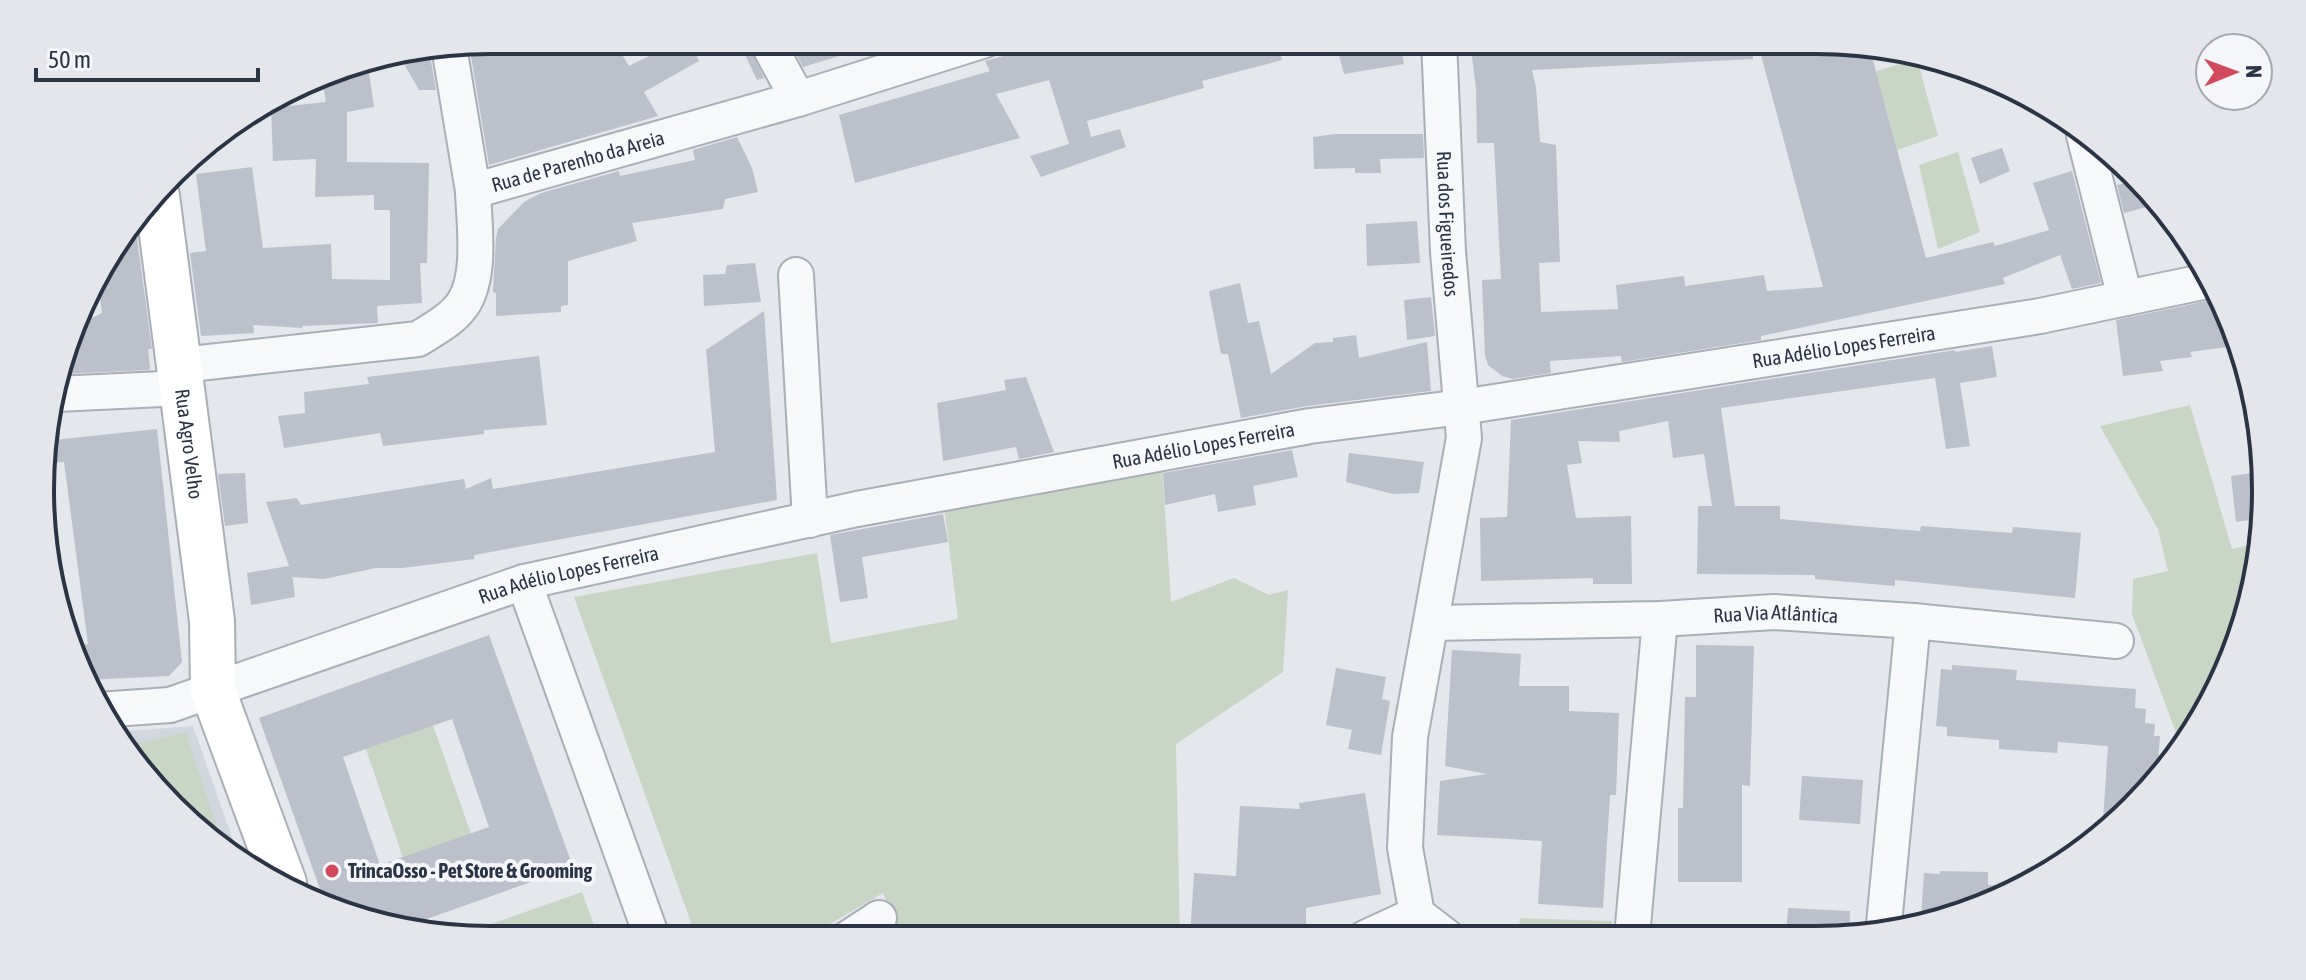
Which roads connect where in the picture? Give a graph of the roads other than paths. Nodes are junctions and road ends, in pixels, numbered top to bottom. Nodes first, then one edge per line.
1 (774, 54) edge
2 (941, 54) edge
3 (1440, 54) edge
4 (451, 56) edge
5 (798, 99) junction
6 (2088, 149) edge
7 (473, 191) junction
8 (159, 207) edge
9 (796, 275) dead end
10 (2200, 283) edge
11 (2125, 298) junction
12 (182, 376) junction
13 (65, 393) edge
14 (1462, 407) junction
15 (810, 520) junction
16 (524, 582) junction
17 (1660, 619) junction
18 (1913, 621) junction
19 (1432, 623) junction
20 (2116, 641) dead end
21 (213, 691) junction
22 (113, 709) edge
23 (280, 872) edge
24 (1417, 914) junction
25 (879, 918) dead end
26 (1884, 920) edge
27 (648, 926) edge
28 (867, 926) edge
29 (1391, 926) edge
30 (1433, 926) edge
31 (1633, 926) edge

1 - 5 street
2 - 5 street, Rua de Parenho da Areia
3 - 14 street, Rua dos Figueiredos
4 - 7 street
5 - 7 street, Rua de Parenho da Areia
6 - 11 street
7 - 12 street, Rua de Parenho da Areia
8 - 12 street, Rua Agro Velho
9 - 15 street
10 - 11 street, Rua Adélio Lopes Ferreira
11 - 14 street, Rua Adélio Lopes Ferreira
12 - 13 street, Rua de Parenho da Areia
12 - 21 street, Rua Agro Velho
14 - 15 street, Rua Adélio Lopes Ferreira
14 - 19 street, Rua dos Figueiredos
15 - 16 street, Rua Adélio Lopes Ferreira
16 - 21 street, Rua Adélio Lopes Ferreira
16 - 27 street
17 - 18 street, Rua Via Atlântica
17 - 19 street, Rua Via Atlântica
17 - 31 street
18 - 20 street, Rua Via Atlântica
18 - 26 street
19 - 24 street, Rua dos Figueiredos
21 - 22 street, Rua Adélio Lopes Ferreira
21 - 23 street, Rua Agro Velho
24 - 29 street
24 - 30 street
25 - 28 street

